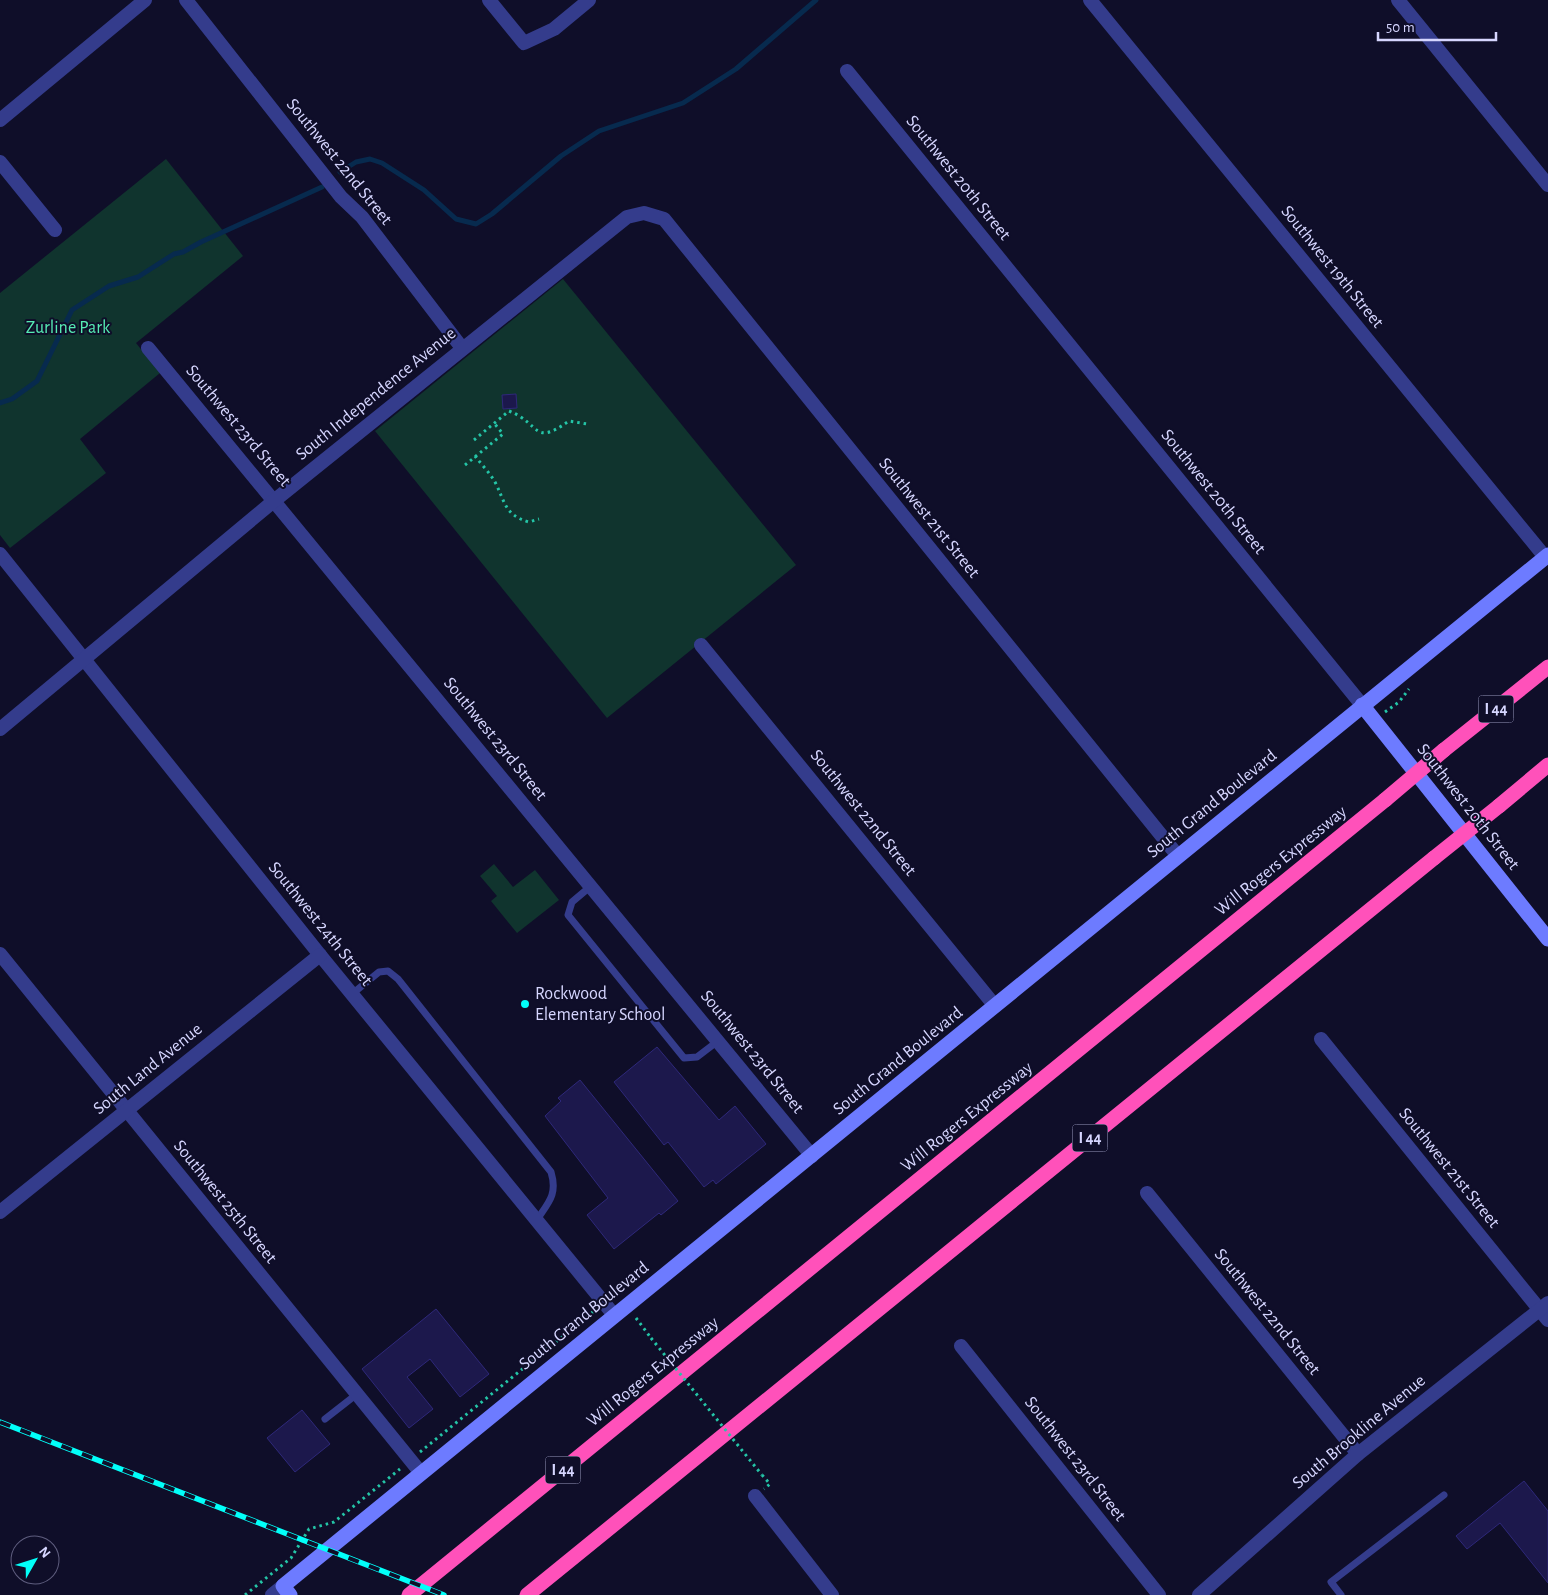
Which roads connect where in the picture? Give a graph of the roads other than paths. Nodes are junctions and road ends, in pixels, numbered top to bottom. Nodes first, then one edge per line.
1 (145, 0) edge
2 (186, 0) edge
3 (489, 0) edge
4 (589, 0) edge
5 (1090, 0) edge
6 (1398, 0) edge
7 (847, 71) dead end
8 (0, 120) edge
9 (0, 162) edge
10 (1548, 185) edge
11 (644, 213) joint
12 (55, 230) dead end
13 (148, 348) dead end
14 (462, 348) junction
15 (275, 500) junction
16 (0, 554) edge
17 (1546, 556) edge
18 (701, 645) dead end
19 (83, 661) junction
20 (1548, 667) edge
21 (1362, 705) junction
22 (0, 729) edge
23 (1548, 765) edge
24 (1178, 856) junction
25 (591, 885) junction
26 (1548, 939) edge
27 (0, 954) edge
28 (320, 955) junction
29 (352, 994) junction
30 (995, 1006) junction
31 (1320, 1039) dead end
32 (718, 1041) junction
33 (126, 1110) junction
34 (812, 1156) junction
35 (1147, 1193) dead end
36 (0, 1212) edge
37 (536, 1221) junction
38 (1545, 1311) edge
39 (614, 1315) junction
40 (961, 1346) dead end
41 (357, 1394) junction
42 (326, 1419) dead end
43 (1358, 1454) junction
44 (421, 1473) junction
45 (1444, 1495) dead end
46 (755, 1496) dead end
47 (281, 1592) edge
48 (409, 1595) edge
49 (527, 1595) edge
50 (832, 1595) edge
51 (1159, 1595) edge
52 (1199, 1595) edge
53 (1341, 1595) edge

1 - 8 street
2 - 14 street, Southwest 22nd Street
3 - 4 street
5 - 17 street, Southwest 19th Street
6 - 10 street
7 - 21 street, Southwest 20th Street
9 - 12 street
11 - 14 street, South Independence Avenue
11 - 24 street, Southwest 21st Street
13 - 15 street, Southwest 23rd Street
14 - 15 street, South Independence Avenue
15 - 19 street, South Independence Avenue
15 - 25 street, Southwest 23rd Street
16 - 19 street, Southwest 24th Street
17 - 21 street, South Grand Boulevard
18 - 30 street, Southwest 22nd Street
19 - 22 street, South Independence Avenue
19 - 28 street, Southwest 24th Street
20 - 48 highway, Will Rogers Expressway / I 44, bridge
21 - 24 street, South Grand Boulevard
21 - 26 street, Southwest 20th Street
23 - 49 highway, I 44, bridge
24 - 30 street, South Grand Boulevard
25 - 32 street, Southwest 23rd Street
25 - 32 lane
27 - 33 street, Southwest 25th Street
28 - 29 street, Southwest 24th Street
28 - 33 street, South Land Avenue
29 - 37 street, Southwest 24th Street
29 - 37 lane
30 - 34 street, South Grand Boulevard
31 - 38 street, Southwest 21st Street
32 - 34 street, Southwest 23rd Street
33 - 36 street, South Land Avenue
33 - 41 street, Southwest 25th Street
34 - 39 street, South Grand Boulevard
35 - 43 street, Southwest 22nd Street
37 - 39 street, Southwest 24th Street
38 - 43 street, South Brookline Avenue
39 - 44 street, South Grand Boulevard
40 - 51 street, Southwest 23rd Street
41 - 42 lane
41 - 44 street, Southwest 25th Street
43 - 52 street, South Brookline Avenue
44 - 47 street, South Grand Boulevard
45 - 53 lane
46 - 50 street

